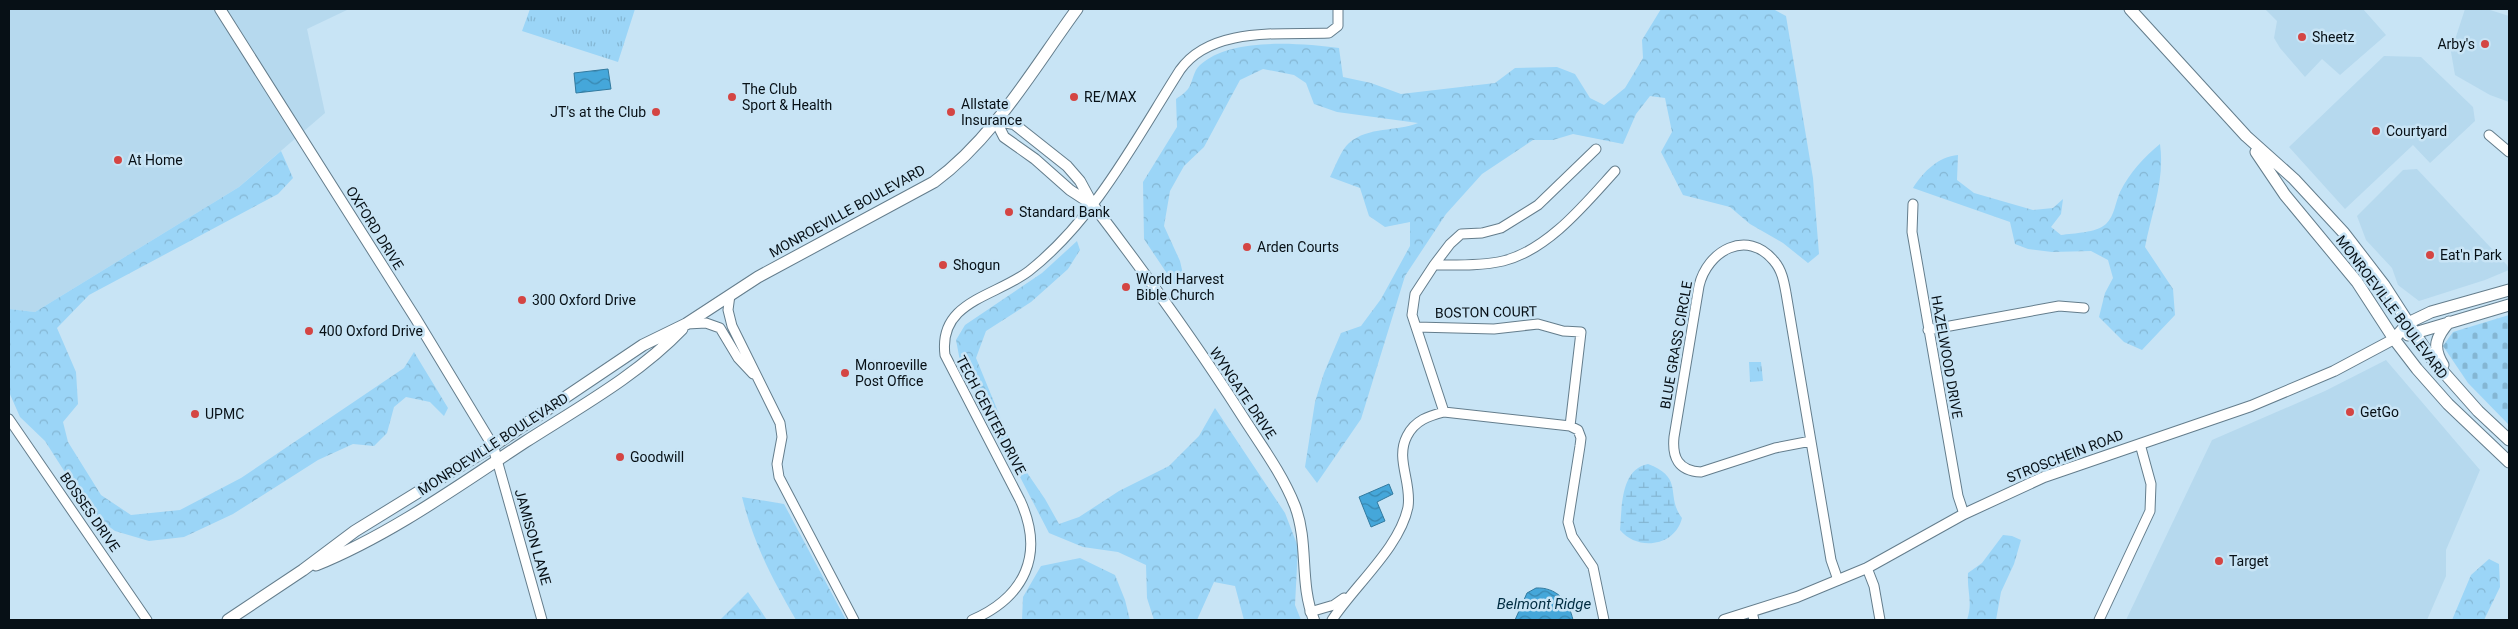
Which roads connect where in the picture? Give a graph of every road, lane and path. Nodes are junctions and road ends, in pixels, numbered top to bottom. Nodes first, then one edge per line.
1 (1077, 9) edge
2 (1338, 9) edge
3 (2130, 9) edge
4 (220, 10) edge
5 (996, 121) junction
6 (2489, 135) dead end
7 (2246, 136) junction
8 (1596, 149) dead end
9 (2509, 152) edge
10 (1615, 171) dead end
11 (1093, 204) junction
12 (1912, 204) dead end
13 (1434, 265) junction
14 (2509, 290) edge
15 (730, 295) junction
16 (2509, 305) edge
17 (2084, 308) dead end
18 (2449, 322) junction
19 (686, 324) junction
20 (1416, 327) junction
21 (2410, 328) junction
22 (1928, 330) junction
23 (2394, 339) junction
24 (758, 380) junction
25 (2454, 386) junction
26 (1444, 412) junction
27 (9, 419) edge
28 (1570, 426) junction
29 (2509, 440) edge
30 (1811, 442) junction
31 (2140, 444) junction
32 (493, 446) junction
33 (497, 460) junction
34 (2509, 462) edge
35 (1964, 514) junction
36 (1867, 568) junction
37 (303, 570) junction
38 (1838, 580) junction
39 (1351, 594) junction
40 (1312, 616) edge
41 (1753, 616) edge
42 (147, 620) edge
43 (228, 620) edge
44 (542, 620) edge
45 (854, 620) edge
46 (972, 620) edge
47 (1332, 620) edge
48 (1604, 620) edge
49 (1724, 620) edge
50 (1880, 620) edge
51 (2100, 620) edge

1 - 5 main road, MONROEVILLE BOULEVARD
2 - 11 street, TECH CENTER DRIVE
3 - 7 main road, MONROEVILLE BOULEVARD
4 - 32 street, OXFORD DRIVE
5 - 11 street, WYNGATE DRIVE
5 - 11 street, WYNGATE DRIVE
5 - 15 main road, MONROEVILLE BOULEVARD
6 - 9 street
7 - 21 main road, MONROEVILLE BOULEVARD
7 - 23 main road, MONROEVILLE BOULEVARD
8 - 13 street
10 - 13 street
11 - 40 street, WYNGATE DRIVE
11 - 46 street, TECH CENTER DRIVE
12 - 22 street, HAZELWOOD DRIVE
13 - 20 street
14 - 21 main road, STROSCHEIN ROAD
15 - 19 main road, MONROEVILLE BOULEVARD
15 - 24 street
16 - 18 main road, STROSCHEIN ROAD
17 - 22 street
18 - 21 main road, STROSCHEIN ROAD
18 - 25 main road
19 - 24 street
19 - 32 main road, MONROEVILLE BOULEVARD
19 - 33 main road, MONROEVILLE BOULEVARD
20 - 26 street
20 - 28 street, BOSTON COURT
21 - 23 main road, STROSCHEIN ROAD
21 - 25 main road, MONROEVILLE BOULEVARD
22 - 35 street, HAZELWOOD DRIVE
23 - 31 street, STROSCHEIN ROAD
23 - 34 main road, MONROEVILLE BOULEVARD
24 - 45 street
25 - 29 main road, MONROEVILLE BOULEVARD
26 - 28 street
26 - 39 street
27 - 42 street, BOSSES DRIVE
28 - 48 street
30 - 30 street, BLUE GRASS CIRCLE
30 - 38 street, BLUE GRASS CIRCLE
31 - 35 street, STROSCHEIN ROAD
31 - 51 street
32 - 33 street, OXFORD DRIVE
32 - 37 main road, MONROEVILLE BOULEVARD
33 - 37 main road, MONROEVILLE BOULEVARD
33 - 44 street, JAMISON LANE
35 - 36 street, STROSCHEIN ROAD
36 - 38 street, STROSCHEIN ROAD
36 - 50 street
37 - 43 main road, MONROEVILLE BOULEVARD
38 - 41 street, STROSCHEIN ROAD
39 - 40 street
39 - 47 street
41 - 49 street, STROSCHEIN ROAD

